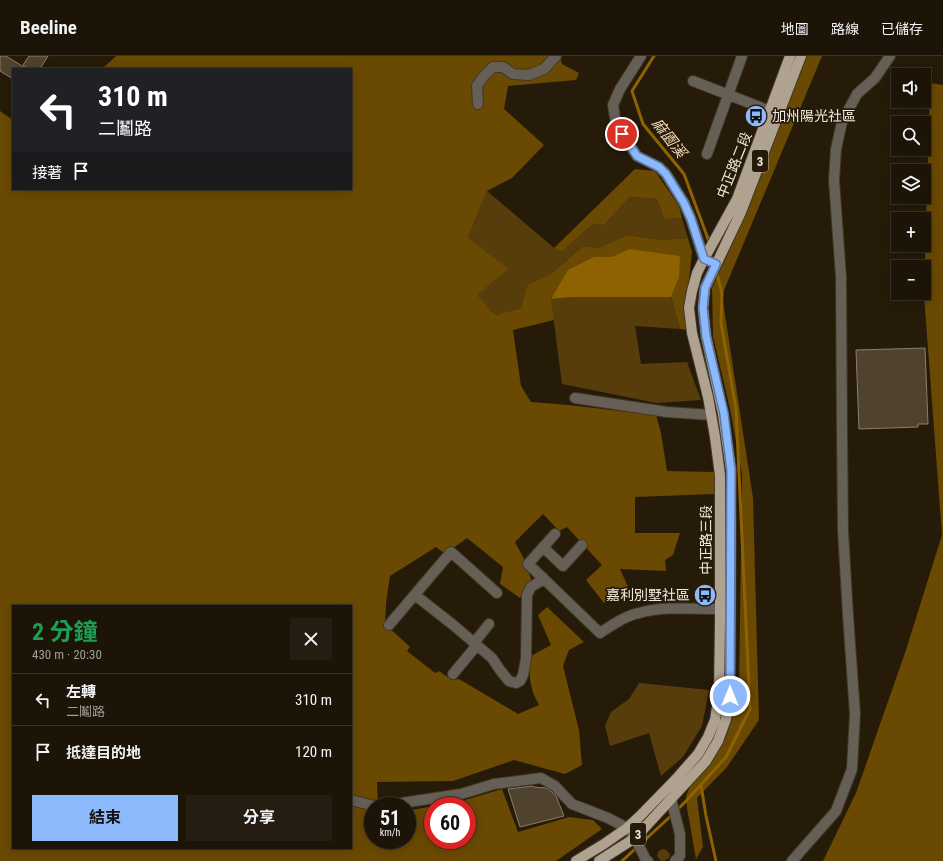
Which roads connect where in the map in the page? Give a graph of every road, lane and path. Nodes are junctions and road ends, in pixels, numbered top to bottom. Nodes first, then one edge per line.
1 (556, 56) edge
2 (642, 56) edge
3 (742, 56) edge
4 (790, 56) edge
5 (801, 56) edge
6 (890, 56) edge
7 (693, 81) dead end
8 (728, 95) junction
9 (478, 104) dead end
10 (770, 111) junction
11 (707, 154) dead end
12 (704, 259) junction
13 (716, 264) junction
14 (575, 398) dead end
15 (711, 414) junction
16 (555, 534) dead end
17 (582, 545) dead end
18 (543, 547) junction
19 (544, 579) junction
20 (497, 593) dead end
21 (415, 595) junction
22 (720, 609) junction
23 (489, 624) dead end
24 (389, 625) dead end
25 (476, 644) junction
26 (453, 674) dead end
27 (665, 790) junction
28 (671, 799) junction
29 (352, 800) edge
30 (416, 801) edge
31 (364, 803) edge
32 (627, 828) junction
33 (635, 838) junction
34 (576, 861) edge
35 (599, 861) edge
36 (648, 861) edge
37 (675, 861) edge
38 (792, 861) edge

1 - 9 street
2 - 12 street
3 - 8 street
4 - 10 main road, 中正路二段 / 3
5 - 13 main road, 中正路二段 / 3
6 - 38 street
7 - 8 street
8 - 10 street
8 - 11 street
10 - 12 main road, 中正路二段 / 3
12 - 13 street
12 - 15 main road, 中正路三段 / 3
13 - 28 main road, 中正路三段 / 3
14 - 15 street
15 - 22 main road, 中正路三段 / 3
16 - 18 street
17 - 18 street
18 - 19 street
19 - 22 street
19 - 25 street
20 - 21 street
21 - 24 street
21 - 25 street
22 - 27 main road, 中正路三段 / 3
23 - 25 street
25 - 26 street
27 - 28 street
27 - 32 main road, 中正路三段 / 3
28 - 33 main road, 中正路三段 / 3
28 - 37 street
29 - 31 street
30 - 32 street
32 - 33 street
32 - 34 main road, 中正路三段 / 3
33 - 35 main road, 中正路三段 / 3
33 - 36 street

